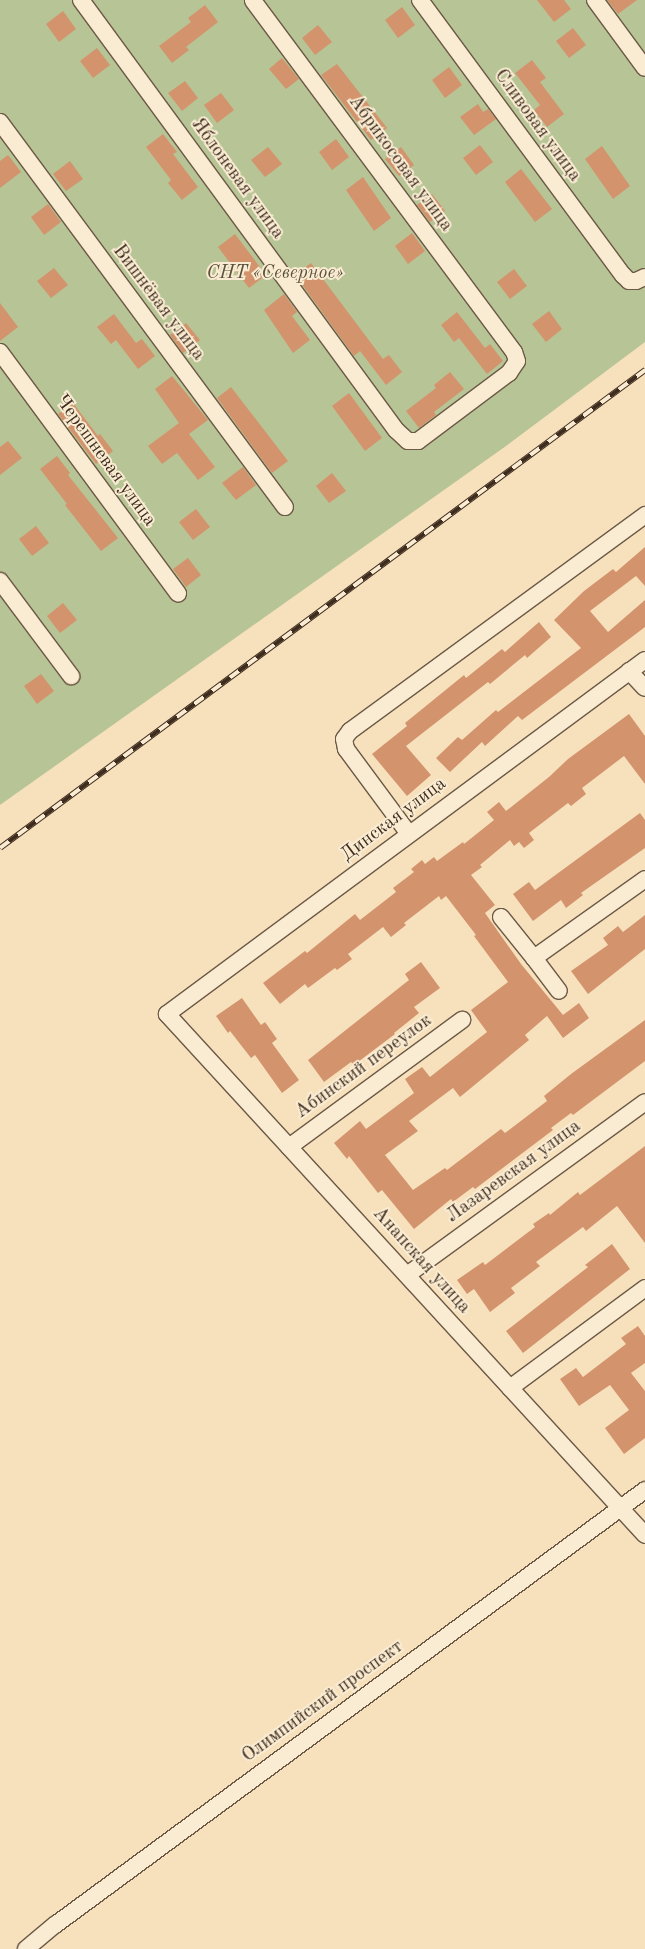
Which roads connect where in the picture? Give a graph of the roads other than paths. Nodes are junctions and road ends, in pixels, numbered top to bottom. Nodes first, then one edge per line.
1 (81, 0) edge
2 (253, 0) edge
3 (420, 0) edge
4 (594, 0) edge
5 (645, 68) edge
6 (0, 122) edge
7 (645, 277) edge
8 (0, 352) edge
9 (514, 352) joint
10 (285, 507) dead end
11 (645, 515) edge
12 (0, 581) edge
13 (178, 593) dead end
14 (645, 660) edge
15 (629, 671) junction
16 (71, 676) dead end
17 (645, 688) edge
18 (409, 834) junction
19 (645, 879) edge
20 (501, 917) dead end
21 (534, 958) junction
22 (559, 991) dead end
23 (167, 1014) joint
24 (462, 1020) dead end
25 (645, 1102) edge
26 (290, 1147) junction
27 (407, 1275) junction
28 (645, 1288) edge
29 (510, 1388) junction
30 (645, 1490) edge
31 (621, 1508) junction
32 (645, 1535) edge
33 (26, 1949) edge

1 - 9 street, Яблоневая улица
2 - 9 street, Абрикосовая улица
3 - 7 street, Сливовая улица
4 - 5 street
6 - 10 street, Вишнёвая улица
8 - 13 street, Черешневая улица
11 - 18 street
12 - 16 street
14 - 15 street, Динская улица
15 - 17 street
15 - 18 street, Динская улица
18 - 23 street, Динская улица
19 - 21 street
20 - 21 street
21 - 22 street
23 - 26 street, Анапская улица
24 - 26 street, Абинский переулок
25 - 27 street, Лазаревская улица
26 - 27 street, Анапская улица
27 - 29 street, Анапская улица
28 - 29 street
29 - 31 street, Анапская улица
30 - 31 street, Олимпийский проспект
31 - 32 street, Анапская улица
31 - 33 street, Олимпийский проспект

